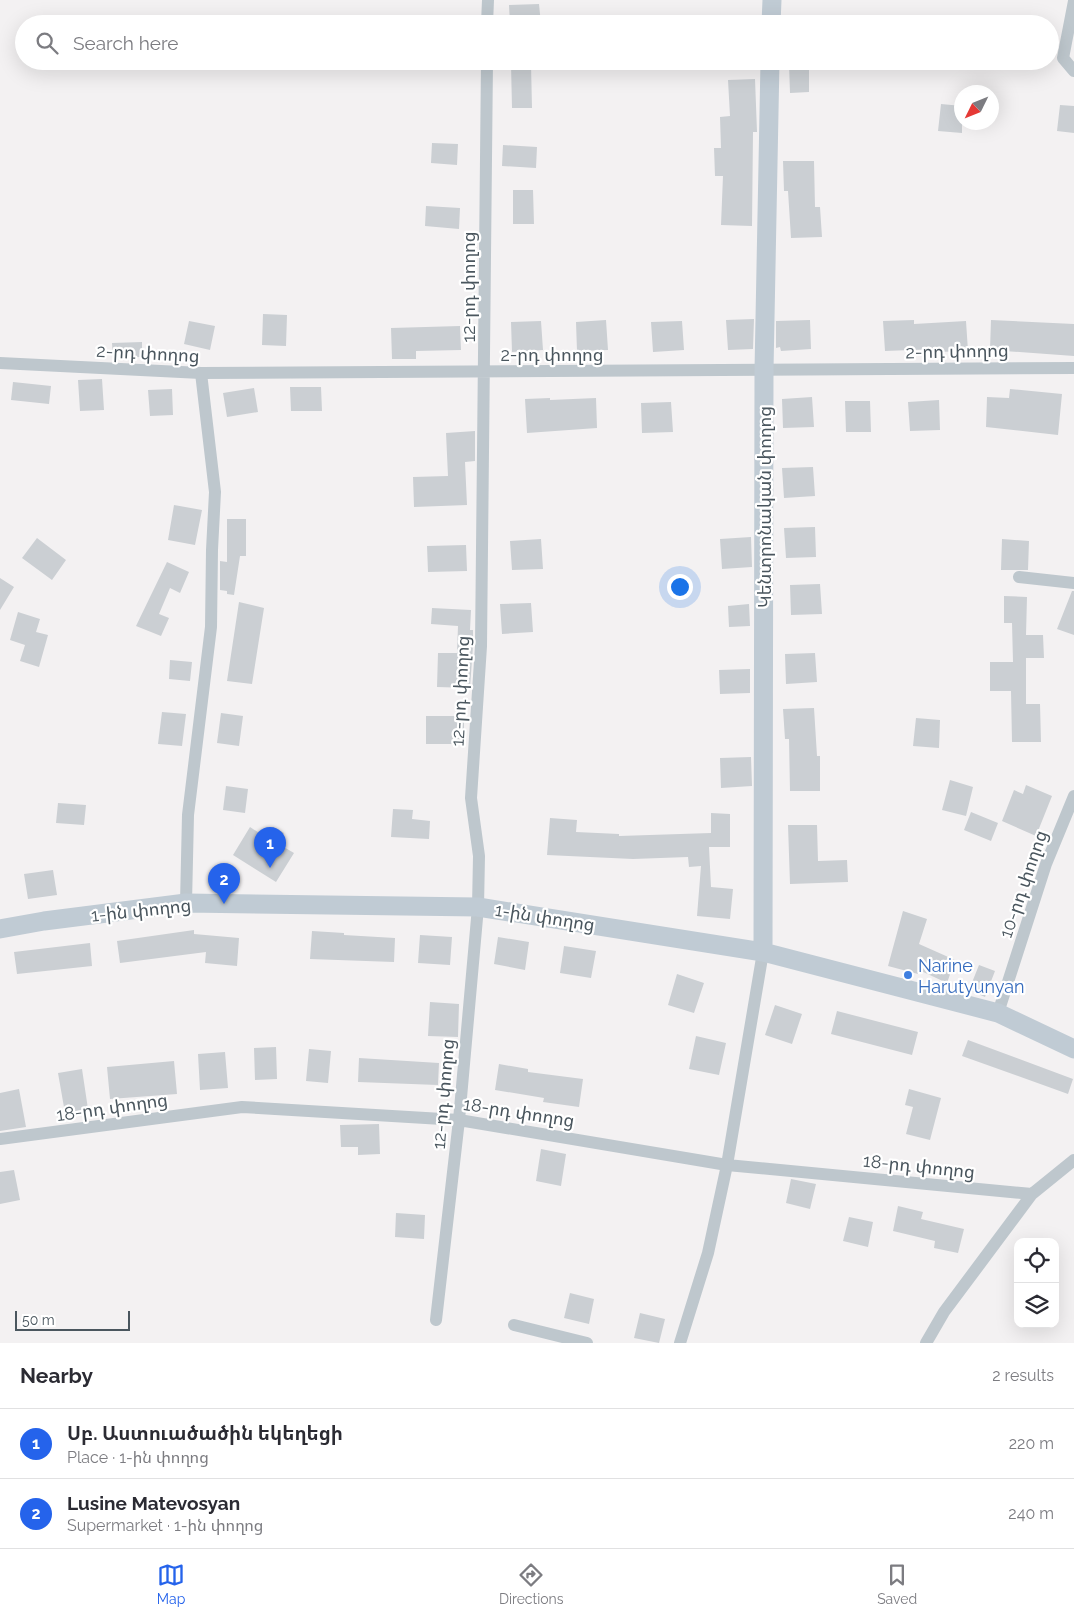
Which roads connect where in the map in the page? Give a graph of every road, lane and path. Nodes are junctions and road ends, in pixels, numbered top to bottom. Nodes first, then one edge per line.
1 (488, 0) edge
2 (772, 0) edge
3 (1074, 1) edge
4 (487, 15) edge
5 (771, 15) edge
6 (487, 70) edge
7 (770, 70) edge
8 (1074, 71) edge
9 (0, 364) edge
10 (1074, 368) edge
11 (764, 370) junction
12 (484, 372) junction
13 (202, 373) junction
14 (1019, 577) dead end
15 (1074, 583) edge
16 (1074, 796) edge
17 (186, 903) junction
18 (478, 907) junction
19 (0, 929) edge
20 (763, 952) junction
21 (998, 1013) junction
22 (1074, 1049) edge
23 (459, 1120) junction
24 (0, 1140) edge
25 (1074, 1160) edge
26 (727, 1165) junction
27 (1032, 1194) junction
28 (436, 1320) dead end
29 (514, 1325) dead end
30 (587, 1343) edge
31 (680, 1343) edge
32 (926, 1343) edge

1 - 4 street
2 - 5 main road
3 - 8 street
6 - 12 street, 12-րդ փողոց
7 - 11 main road, Կենտրոնական փողոց
9 - 13 street, 2-րդ փողոց
10 - 11 street, 2-րդ փողոց
11 - 12 street, 2-րդ փողոց
11 - 20 main road, Կենտրոնական փողոց
12 - 13 street, 2-րդ փողոց
12 - 18 street, 12-րդ փողոց
13 - 17 street
14 - 15 street
16 - 21 street, 10-րդ փողոց
17 - 18 main road, 1-ին փողոց
17 - 19 main road, 1-ին փողոց
18 - 20 main road, 1-ին փողոց
18 - 23 street, 12-րդ փողոց
20 - 21 main road, 1-ին փողոց
20 - 26 street
21 - 22 main road, 1-ին փողոց
23 - 24 street, 18-րդ փողոց
23 - 26 street, 18-րդ փողոց
23 - 28 street, 12-րդ փողոց
25 - 27 street
26 - 27 street, 18-րդ փողոց
26 - 31 street
27 - 32 street
29 - 30 street

